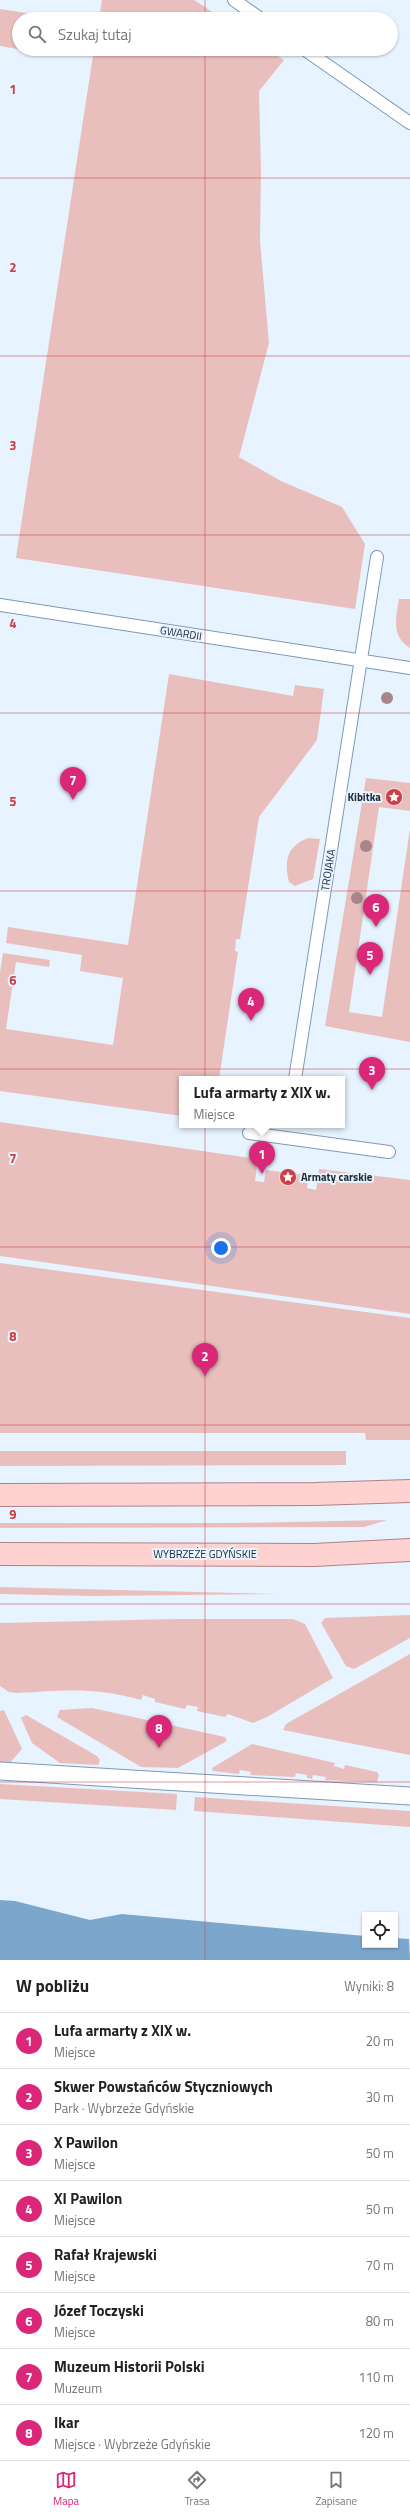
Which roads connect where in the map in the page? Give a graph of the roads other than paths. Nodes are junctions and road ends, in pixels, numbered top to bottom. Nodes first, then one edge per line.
1 (234, 0) edge
2 (251, 12) edge
3 (314, 56) edge
4 (410, 123) edge
5 (377, 557) dead end
6 (0, 605) edge
7 (361, 661) junction
8 (410, 668) edge
9 (295, 1076) edge
10 (287, 1131) edge
11 (249, 1133) dead end
12 (389, 1152) dead end
13 (410, 1490) edge
14 (0, 1494) edge
15 (410, 1550) edge
16 (0, 1554) edge
17 (0, 1771) edge
18 (410, 1796) edge

1 - 2 lane
3 - 4 lane
5 - 7 lane, TROJAKA
6 - 7 lane, GWARDII
7 - 8 lane, GWARDII
7 - 9 lane, TROJAKA
10 - 11 lane
10 - 12 lane
13 - 14 main road
15 - 16 main road, WYBRZEŻE GDYŃSKIE
17 - 18 street

